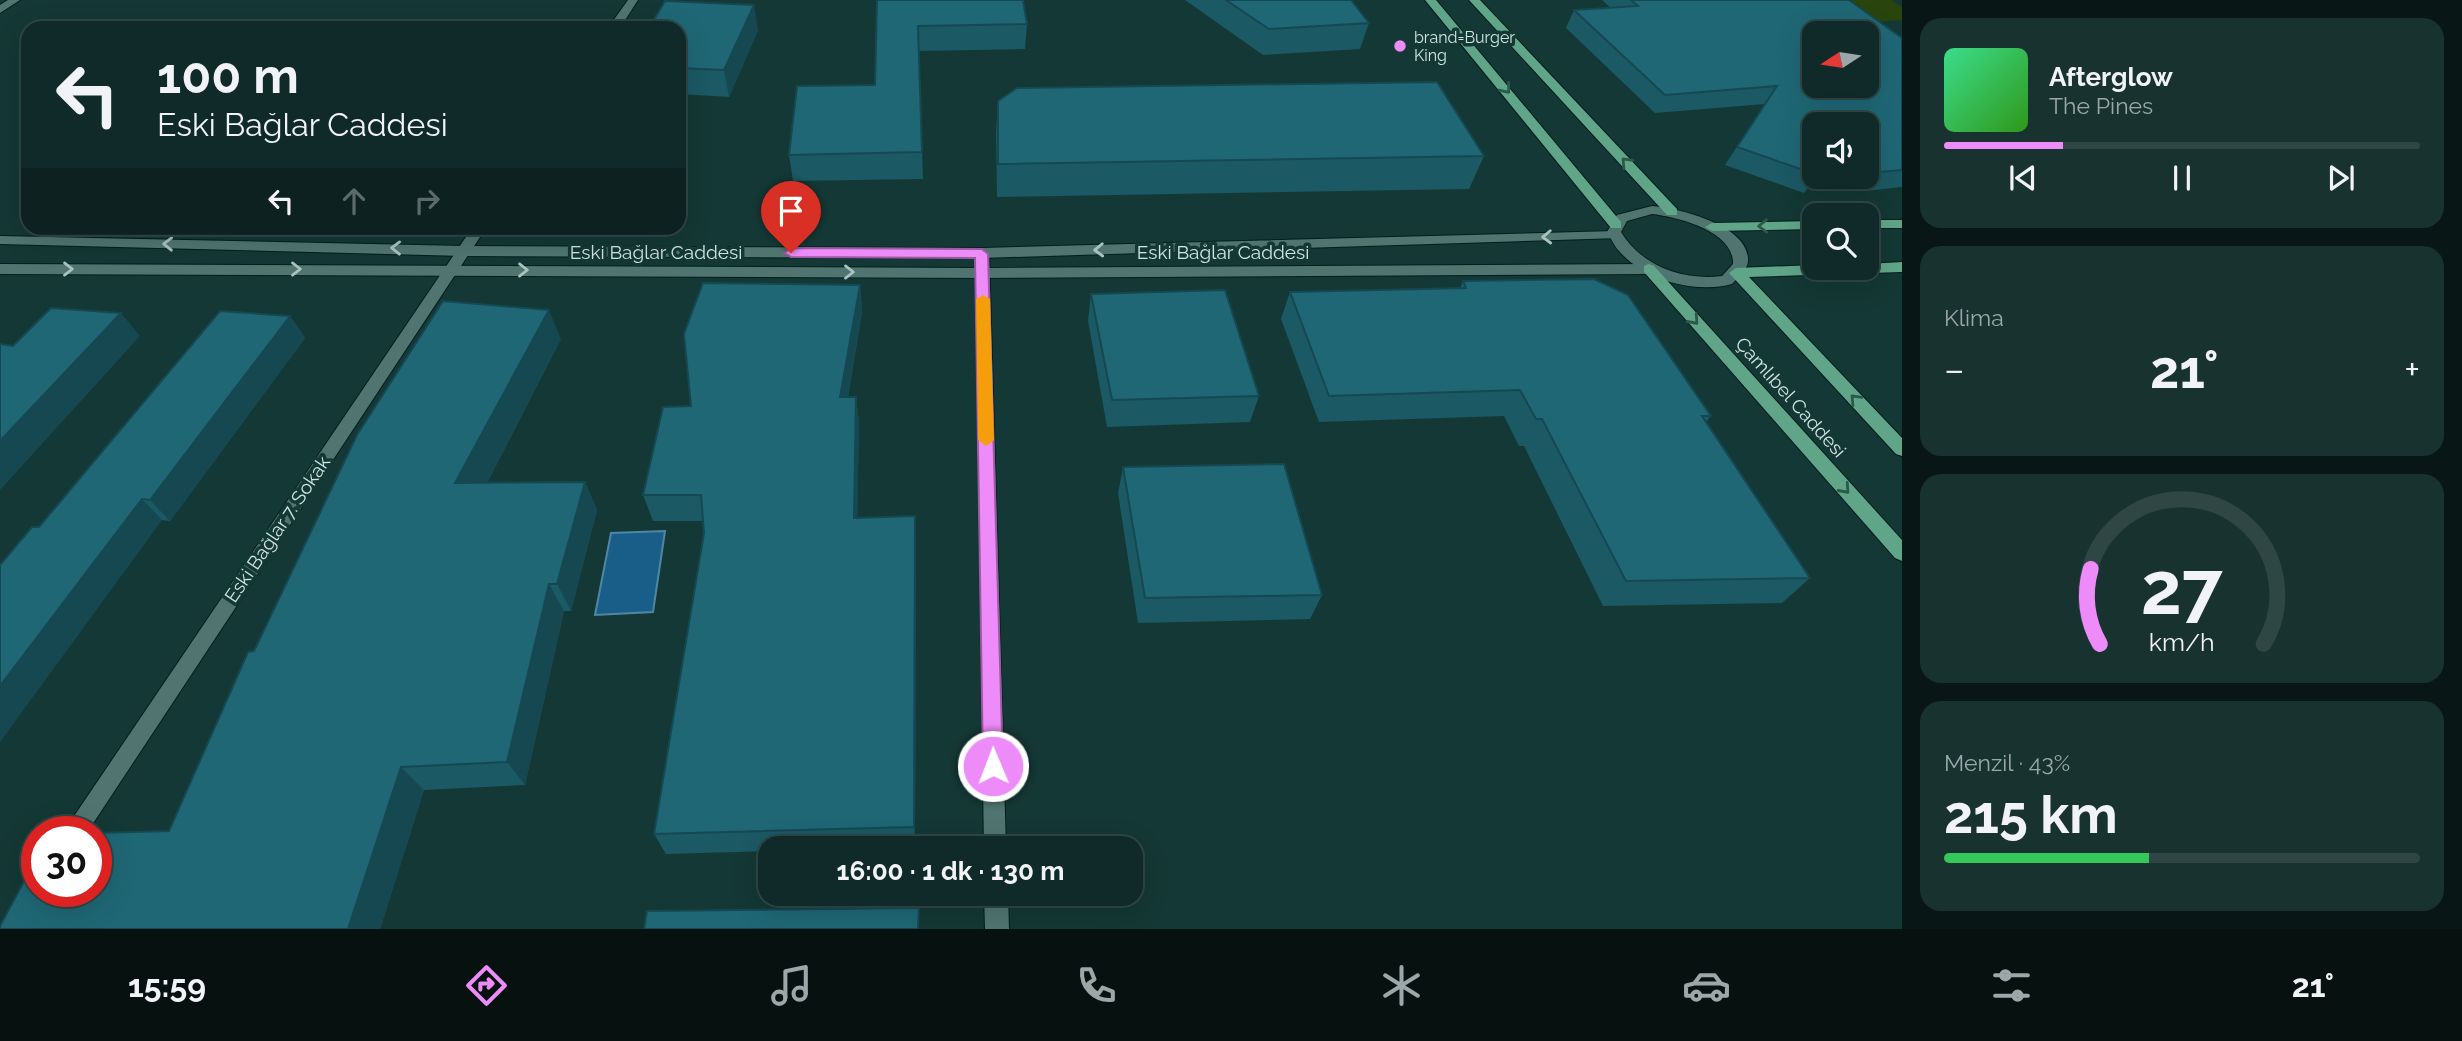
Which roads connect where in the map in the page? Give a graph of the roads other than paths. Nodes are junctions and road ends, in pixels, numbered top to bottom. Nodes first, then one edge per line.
1 (15, 0) edge
2 (633, 0) edge
3 (1430, 0) edge
4 (1474, 0) edge
5 (0, 10) edge
6 (619, 21) edge
7 (1672, 212) junction
8 (1879, 224) edge
9 (1902, 224) edge
10 (1802, 225) edge
11 (1712, 227) junction
12 (1615, 230) junction
13 (475, 235) edge
14 (0, 240) edge
15 (464, 251) junction
16 (982, 263) junction
17 (1902, 267) edge
18 (0, 269) edge
19 (1648, 269) junction
20 (451, 270) junction
21 (1736, 272) junction
22 (1902, 449) edge
23 (1902, 553) edge
24 (85, 816) edge
25 (995, 836) edge
26 (996, 906) edge
27 (997, 929) edge

1 - 5 street
2 - 6 street
3 -> 12 main road
7 -> 4 main road
7 - 11 street
7 - 12 street
8 - 9 main road
10 -> 11 main road
11 - 21 street
12 -> 16 street, Eski Bağlar Caddesi
12 - 19 street
13 - 15 street, Eski Bağlar 7. Sokak
15 -> 14 street, Eski Bağlar Caddesi
15 - 16 street, Eski Bağlar Caddesi
15 - 20 street, Eski Bağlar 7. Sokak
16 - 19 street, Eski Bağlar Caddesi
20 -> 16 street, Eski Bağlar Caddesi
16 - 25 street
17 - 21 main road
18 -> 20 street, Eski Bağlar Caddesi
19 - 21 street
19 -> 23 main road, Çamlıbel Caddesi
20 - 24 street, Eski Bağlar 7. Sokak
22 -> 21 main road
26 - 27 street

